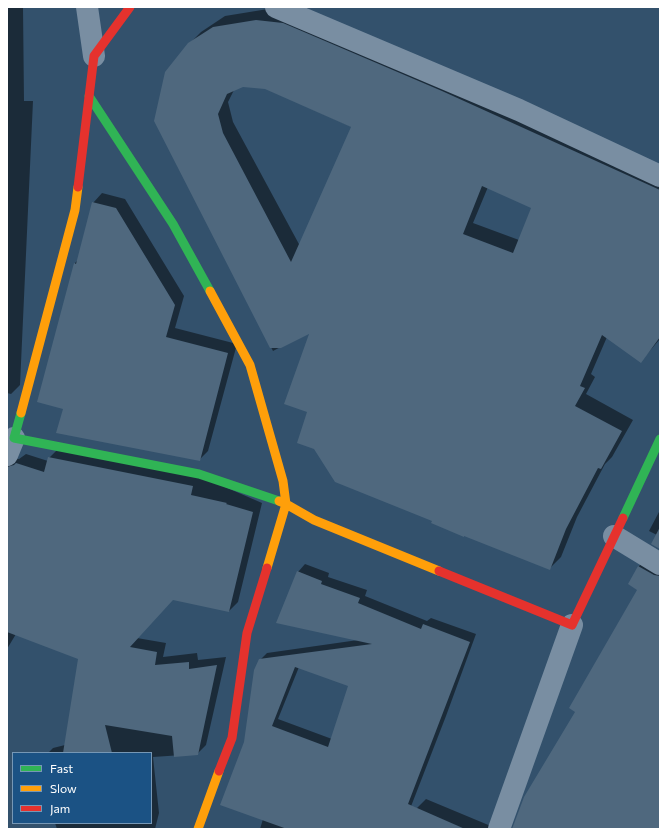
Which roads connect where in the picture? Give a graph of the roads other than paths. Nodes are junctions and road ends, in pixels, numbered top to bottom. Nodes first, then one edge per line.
1 (87, 7) edge
2 (130, 7) edge
3 (276, 7) edge
4 (94, 56) junction
5 (89, 96) junction
6 (660, 176) edge
7 (660, 439) edge
8 (11, 447) edge
9 (286, 504) junction
10 (614, 536) junction
11 (660, 564) edge
12 (572, 625) junction
13 (198, 829) edge
14 (498, 829) edge

1 - 4 street
2 - 4 street
3 - 6 street
4 - 5 street
5 - 8 street
5 - 9 street
7 - 10 street
8 - 9 street
9 - 12 street
9 - 13 street
10 - 11 street
10 - 12 street
12 - 14 street

